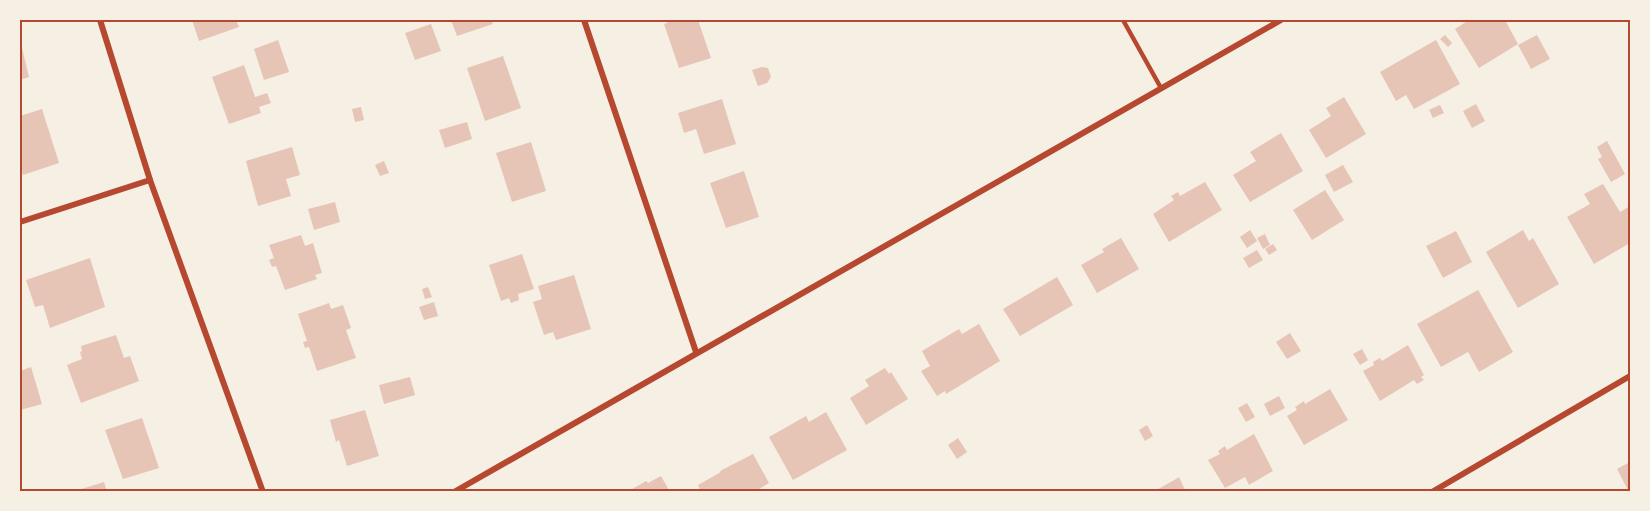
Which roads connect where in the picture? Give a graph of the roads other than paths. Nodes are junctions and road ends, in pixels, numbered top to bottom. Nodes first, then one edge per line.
1 (100, 20) edge
2 (584, 20) edge
3 (1123, 20) edge
4 (1281, 20) edge
5 (1161, 88) junction
6 (150, 180) junction
7 (20, 222) edge
8 (696, 352) junction
9 (1630, 376) edge
10 (263, 492) edge
11 (454, 492) edge
12 (1432, 492) edge

1 - 6 street
2 - 8 street
3 - 5 lane
4 - 5 street
5 - 8 street
6 - 7 street
6 - 10 street
8 - 11 street
9 - 12 street

